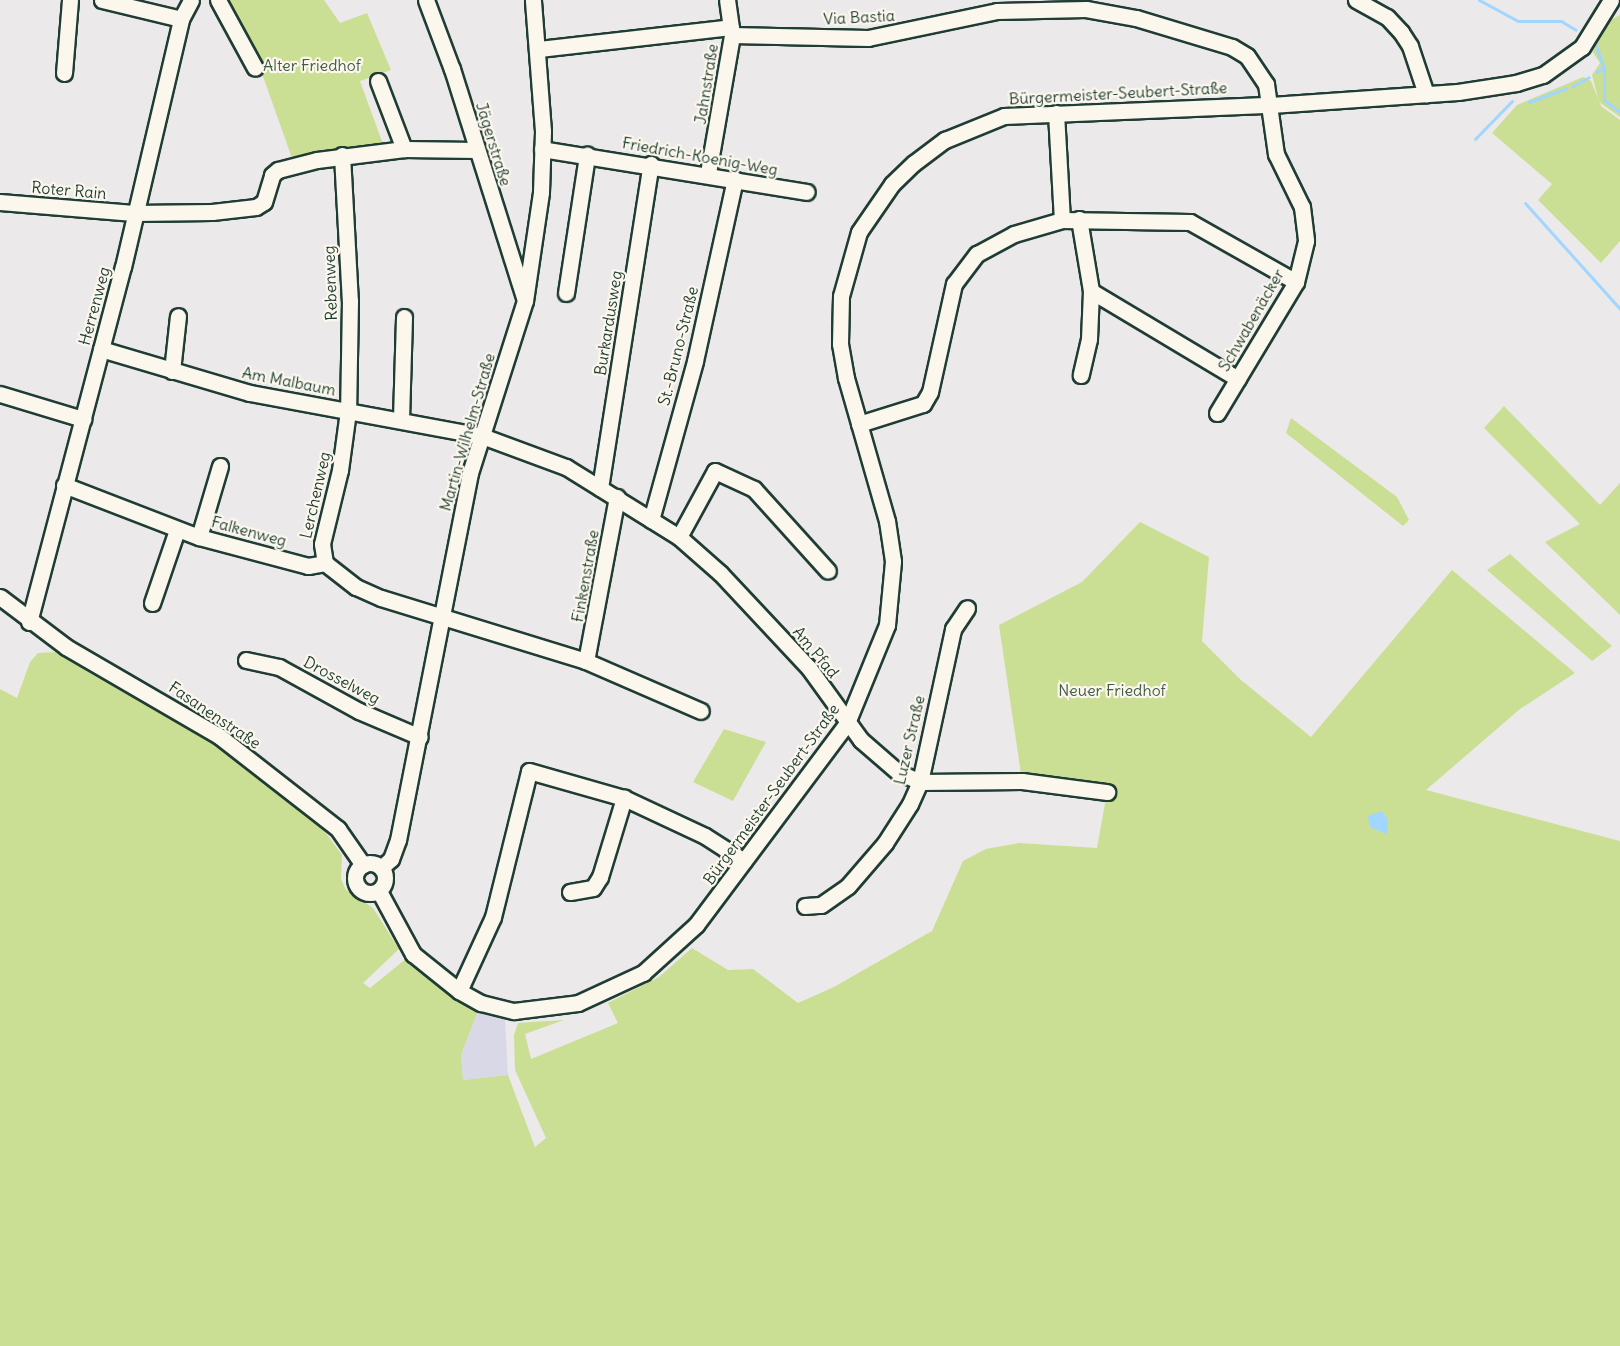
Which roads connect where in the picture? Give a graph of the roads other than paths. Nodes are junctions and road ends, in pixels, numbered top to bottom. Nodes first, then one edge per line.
1 (70, 0) edge
2 (102, 0) edge
3 (117, 0) edge
4 (191, 0) edge
5 (218, 0) edge
6 (426, 0) edge
7 (533, 0) edge
8 (727, 0) edge
9 (1356, 0) edge
10 (1611, 0) edge
11 (181, 19) junction
12 (731, 31) junction
13 (539, 49) junction
14 (255, 68) dead end
15 (64, 73) dead end
16 (378, 81) dead end
17 (1426, 94) junction
18 (1271, 105) junction
19 (1056, 114) junction
20 (404, 149) junction
21 (542, 149) junction
22 (477, 150) junction
23 (342, 155) junction
24 (588, 155) junction
25 (651, 164) junction
26 (708, 173) junction
27 (735, 179) junction
28 (807, 192) dead end
29 (0, 202) edge
30 (134, 213) junction
31 (1079, 219) junction
32 (1062, 220) junction
33 (1296, 282) junction
34 (1091, 291) junction
35 (566, 293) dead end
36 (525, 301) junction
37 (178, 316) dead end
38 (404, 317) dead end
39 (101, 349) junction
40 (172, 370) junction
41 (1081, 375) dead end
42 (1238, 379) junction
43 (0, 394) edge
44 (348, 411) junction
45 (1217, 413) dead end
46 (83, 418) junction
47 (401, 418) junction
48 (859, 424) junction
49 (482, 436) junction
50 (220, 466) dead end
51 (64, 485) junction
52 (600, 488) junction
53 (617, 497) junction
54 (651, 520) junction
55 (177, 530) junction
56 (199, 537) junction
57 (679, 537) junction
58 (325, 563) junction
59 (828, 571) dead end
60 (0, 597) edge
61 (152, 603) dead end
62 (967, 608) dead end
63 (442, 616) junction
64 (29, 622) junction
65 (246, 660) dead end
66 (586, 661) junction
67 (701, 711) dead end
68 (847, 723) junction
69 (420, 737) junction
70 (920, 782) junction
71 (1107, 792) dead end
72 (624, 798) junction
73 (744, 861) junction
74 (363, 864) junction
75 (382, 867) junction
76 (379, 891) junction
77 (570, 891) dead end
78 (805, 906) dead end
79 (459, 991) junction

1 - 15 street
2 - 3 street
3 - 11 street
4 - 11 street, Herrenweg
5 - 14 street
6 - 22 street, Jägerstraße
7 - 13 street, Martin-Wilhelm-Straße
8 - 12 street, Jahnstraße
9 - 17 street
10 - 17 street, Bürgermeister-Seubert-Straße
11 - 30 street, Herrenweg
12 - 13 street, Via Bastia
12 - 18 street, Via Bastia
12 - 26 street, Jahnstraße
13 - 21 street, Martin-Wilhelm-Straße
16 - 20 street
17 - 18 street, Bürgermeister-Seubert-Straße
18 - 19 street, Bürgermeister-Seubert-Straße
18 - 33 street, Schwabenäcker
19 - 32 street
19 - 48 street, Bürgermeister-Seubert-Straße
20 - 22 street
20 - 23 street
21 - 24 street, Friedrich-Koenig-Weg
21 - 36 street, Martin-Wilhelm-Straße
22 - 36 street, Jägerstraße
23 - 30 street, Roter Rain
23 - 44 street, Rebenweg
24 - 25 street, Friedrich-Koenig-Weg
24 - 35 street
25 - 26 street, Friedrich-Koenig-Weg
25 - 52 street, Burkardusweg
26 - 27 street, Friedrich-Koenig-Weg
27 - 28 street, Friedrich-Koenig-Weg
27 - 54 street, St.-Bruno-Straße
29 - 30 street, Roter Rain
30 - 39 street, Herrenweg
31 - 32 street
31 - 33 street
31 - 34 street
32 - 48 street
33 - 42 street, Schwabenäcker
34 - 41 street
34 - 42 street
36 - 49 street, Martin-Wilhelm-Straße
37 - 40 street
38 - 47 street
39 - 40 street, Am Malbaum
39 - 46 street, Herrenweg
40 - 44 street, Am Malbaum
42 - 45 street, Schwabenäcker
43 - 46 street
44 - 47 street, Am Malbaum
44 - 58 street, Lerchenweg
46 - 51 street, Herrenweg
47 - 49 street, Am Malbaum
48 - 68 street, Bürgermeister-Seubert-Straße
49 - 52 street, Am Pfad
49 - 63 street, Martin-Wilhelm-Straße
50 - 56 street, Falkenweg
51 - 55 street, Falkenweg
51 - 64 street, Herrenweg
52 - 53 street, Am Pfad
53 - 54 street, Am Pfad
53 - 66 street, Finkenstraße
54 - 57 street, Am Pfad
55 - 56 street, Falkenweg
55 - 61 street
56 - 58 street, Falkenweg
57 - 59 street
57 - 68 street, Am Pfad
58 - 63 street
60 - 64 street, Fasanenstraße
62 - 70 street, Luzer Straße
63 - 66 street
63 - 69 street, Martin-Wilhelm-Straße
64 - 74 street, Fasanenstraße
65 - 69 street, Drosselweg
66 - 67 street
68 - 70 street, Am Pfad
68 - 73 street, Bürgermeister-Seubert-Straße
69 - 75 street, Martin-Wilhelm-Straße
70 - 71 street, Am Pfad
70 - 78 street, Luzer Straße
72 - 73 street
72 - 77 street
72 - 79 street
73 - 79 street, Bürgermeister-Seubert-Straße
74 - 75 street
74 - 76 street
75 - 76 street
76 - 79 street, Bürgermeister-Seubert-Straße

